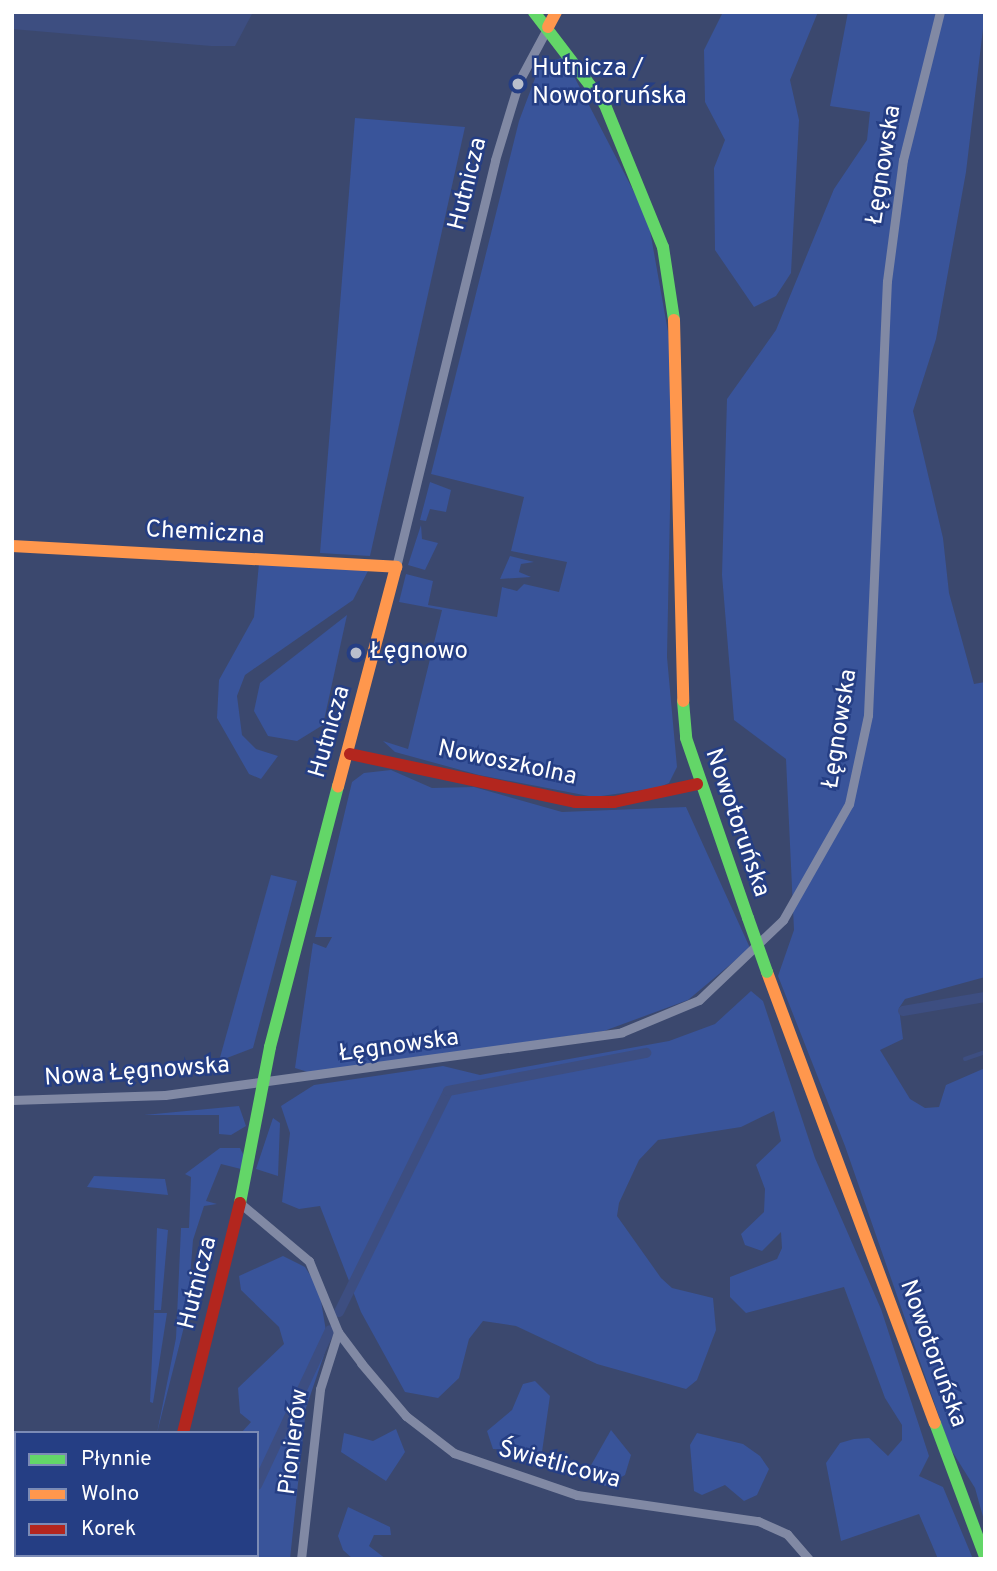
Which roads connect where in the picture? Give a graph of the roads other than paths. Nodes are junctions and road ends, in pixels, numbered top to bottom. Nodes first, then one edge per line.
1 (534, 12) edge
2 (556, 12) edge
3 (940, 12) edge
4 (548, 27) junction
5 (12, 546) edge
6 (396, 567) junction
7 (350, 754) junction
8 (697, 784) junction
9 (264, 1083) junction
10 (12, 1100) edge
11 (241, 1204) junction
12 (338, 1332) junction
13 (184, 1431) edge
14 (985, 1558) edge
15 (301, 1559) edge
16 (809, 1559) edge

1 - 4 street, Nowotoruńska
2 - 4 street, Hutnicza
3 - 9 street, Łęgnowska
4 - 6 street, Hutnicza
4 - 8 street, Nowotoruńska
5 - 6 street, Chemiczna
6 - 7 street, Hutnicza
7 - 8 street, Nowoszkolna
7 - 9 street, Hutnicza
8 - 14 street, Nowotoruńska, bridge
9 - 10 street, Nowa Łęgnowska
9 - 11 street, Hutnicza
11 - 12 street, Świetlicowa
11 - 13 street, Hutnicza
12 - 15 street, Pionierów
12 - 16 street, Świetlicowa

